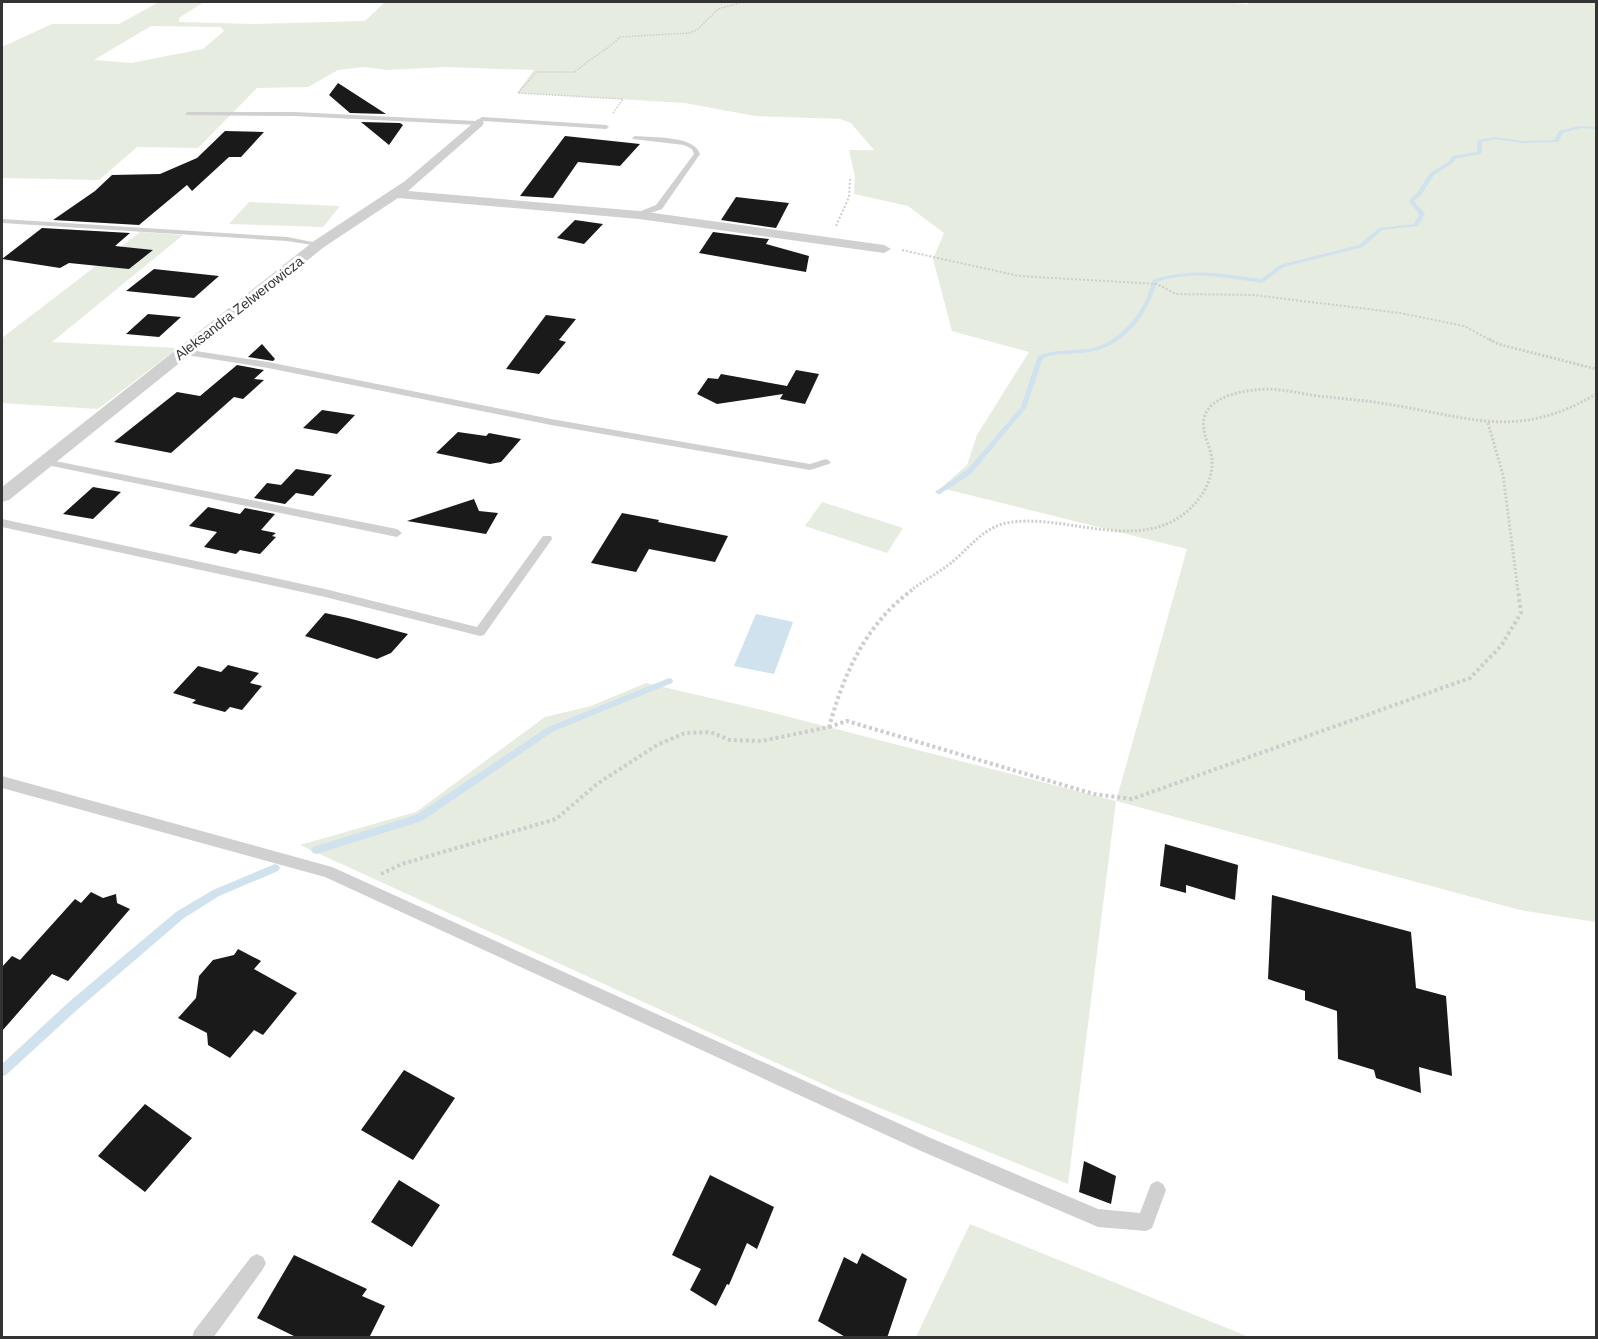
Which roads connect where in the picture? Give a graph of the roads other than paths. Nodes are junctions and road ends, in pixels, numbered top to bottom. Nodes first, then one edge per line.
1 (188, 114) dead end
2 (478, 123) junction
3 (606, 127) road end
4 (634, 138) dead end
5 (396, 194) junction
6 (639, 215) junction
7 (2, 220) edge
8 (319, 244) junction
9 (884, 249) road end
10 (183, 352) junction
11 (45, 462) junction
12 (826, 462) dead end
13 (2, 496) edge
14 (2, 523) edge
15 (397, 533) dead end
16 (548, 539) dead end
17 (2, 782) edge
18 (1157, 1190) dead end
19 (257, 1263) dead end
20 (201, 1338) edge

1 - 2 lane
2 - 3 lane
2 - 5 street, Aleksandra Zelwerowicza
4 - 6 lane
5 - 6 street
5 - 8 street, Aleksandra Zelwerowicza
6 - 9 street
7 - 8 lane
8 - 10 street, Aleksandra Zelwerowicza
10 - 11 street, Aleksandra Zelwerowicza
10 - 12 lane
11 - 13 street, Aleksandra Zelwerowicza
11 - 15 lane
14 - 16 lane
17 - 18 lane
19 - 20 lane

